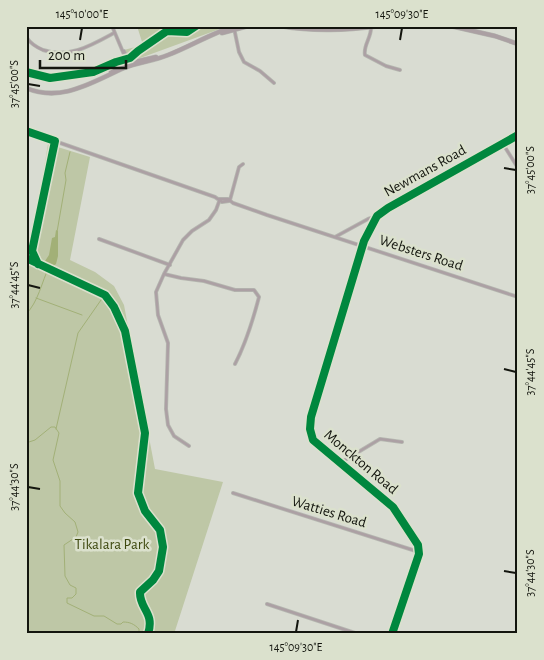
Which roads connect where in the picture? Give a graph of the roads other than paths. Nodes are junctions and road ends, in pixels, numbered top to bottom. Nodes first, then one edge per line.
1 (112, 26) edge
2 (248, 26) edge
3 (281, 26) edge
4 (298, 26) edge
5 (364, 26) edge
6 (380, 26) edge
7 (450, 26) edge
8 (234, 27) edge
9 (371, 27) edge
10 (317, 30) junction
11 (349, 30) junction
12 (114, 33) junction
13 (27, 38) edge
14 (518, 44) edge
15 (129, 64) junction
16 (400, 70) dead end
17 (274, 83) dead end
18 (26, 88) edge
19 (26, 131) edge
20 (518, 135) edge
21 (503, 143) junction
22 (243, 164) dead end
23 (518, 168) edge
24 (219, 200) junction
25 (230, 201) junction
26 (377, 216) junction
27 (342, 234) junction
28 (334, 237) junction
29 (99, 239) dead end
30 (343, 240) junction
31 (362, 246) junction
32 (170, 265) junction
33 (164, 274) junction
34 (518, 297) edge
35 (235, 364) dead end
36 (402, 442) dead end
37 (189, 446) dead end
38 (340, 463) junction
39 (232, 493) dead end
40 (419, 552) junction
41 (267, 604) dead end
42 (358, 634) edge
43 (392, 634) edge

1 - 12 street
2 - 8 main road
3 - 10 main road
4 - 10 main road
5 - 11 main road
6 - 9 main road
7 - 14 main road
8 - 15 main road
8 - 17 street
9 - 11 main road
9 - 16 street
10 - 11 main road
12 - 13 street
12 - 15 street
15 - 18 main road
19 - 24 street, Websters Road
20 - 21 street, Newmans Road
21 - 23 street
21 - 26 street, Newmans Road
22 - 25 street
24 - 25 street, Websters Road
24 - 32 street
25 - 28 street, Websters Road
26 - 27 street, Newmans Road
26 - 31 street, Newmans Road
27 - 28 street, Newmans Road
27 - 30 street
28 - 30 street, Websters Road
29 - 32 street
30 - 31 street, Websters Road
31 - 34 street, Websters Road
31 - 38 street, Monckton Road
32 - 33 street
33 - 35 street
33 - 37 street
36 - 38 street
38 - 40 street, Monckton Road
39 - 40 street, Watties Road
40 - 43 street
41 - 42 street

